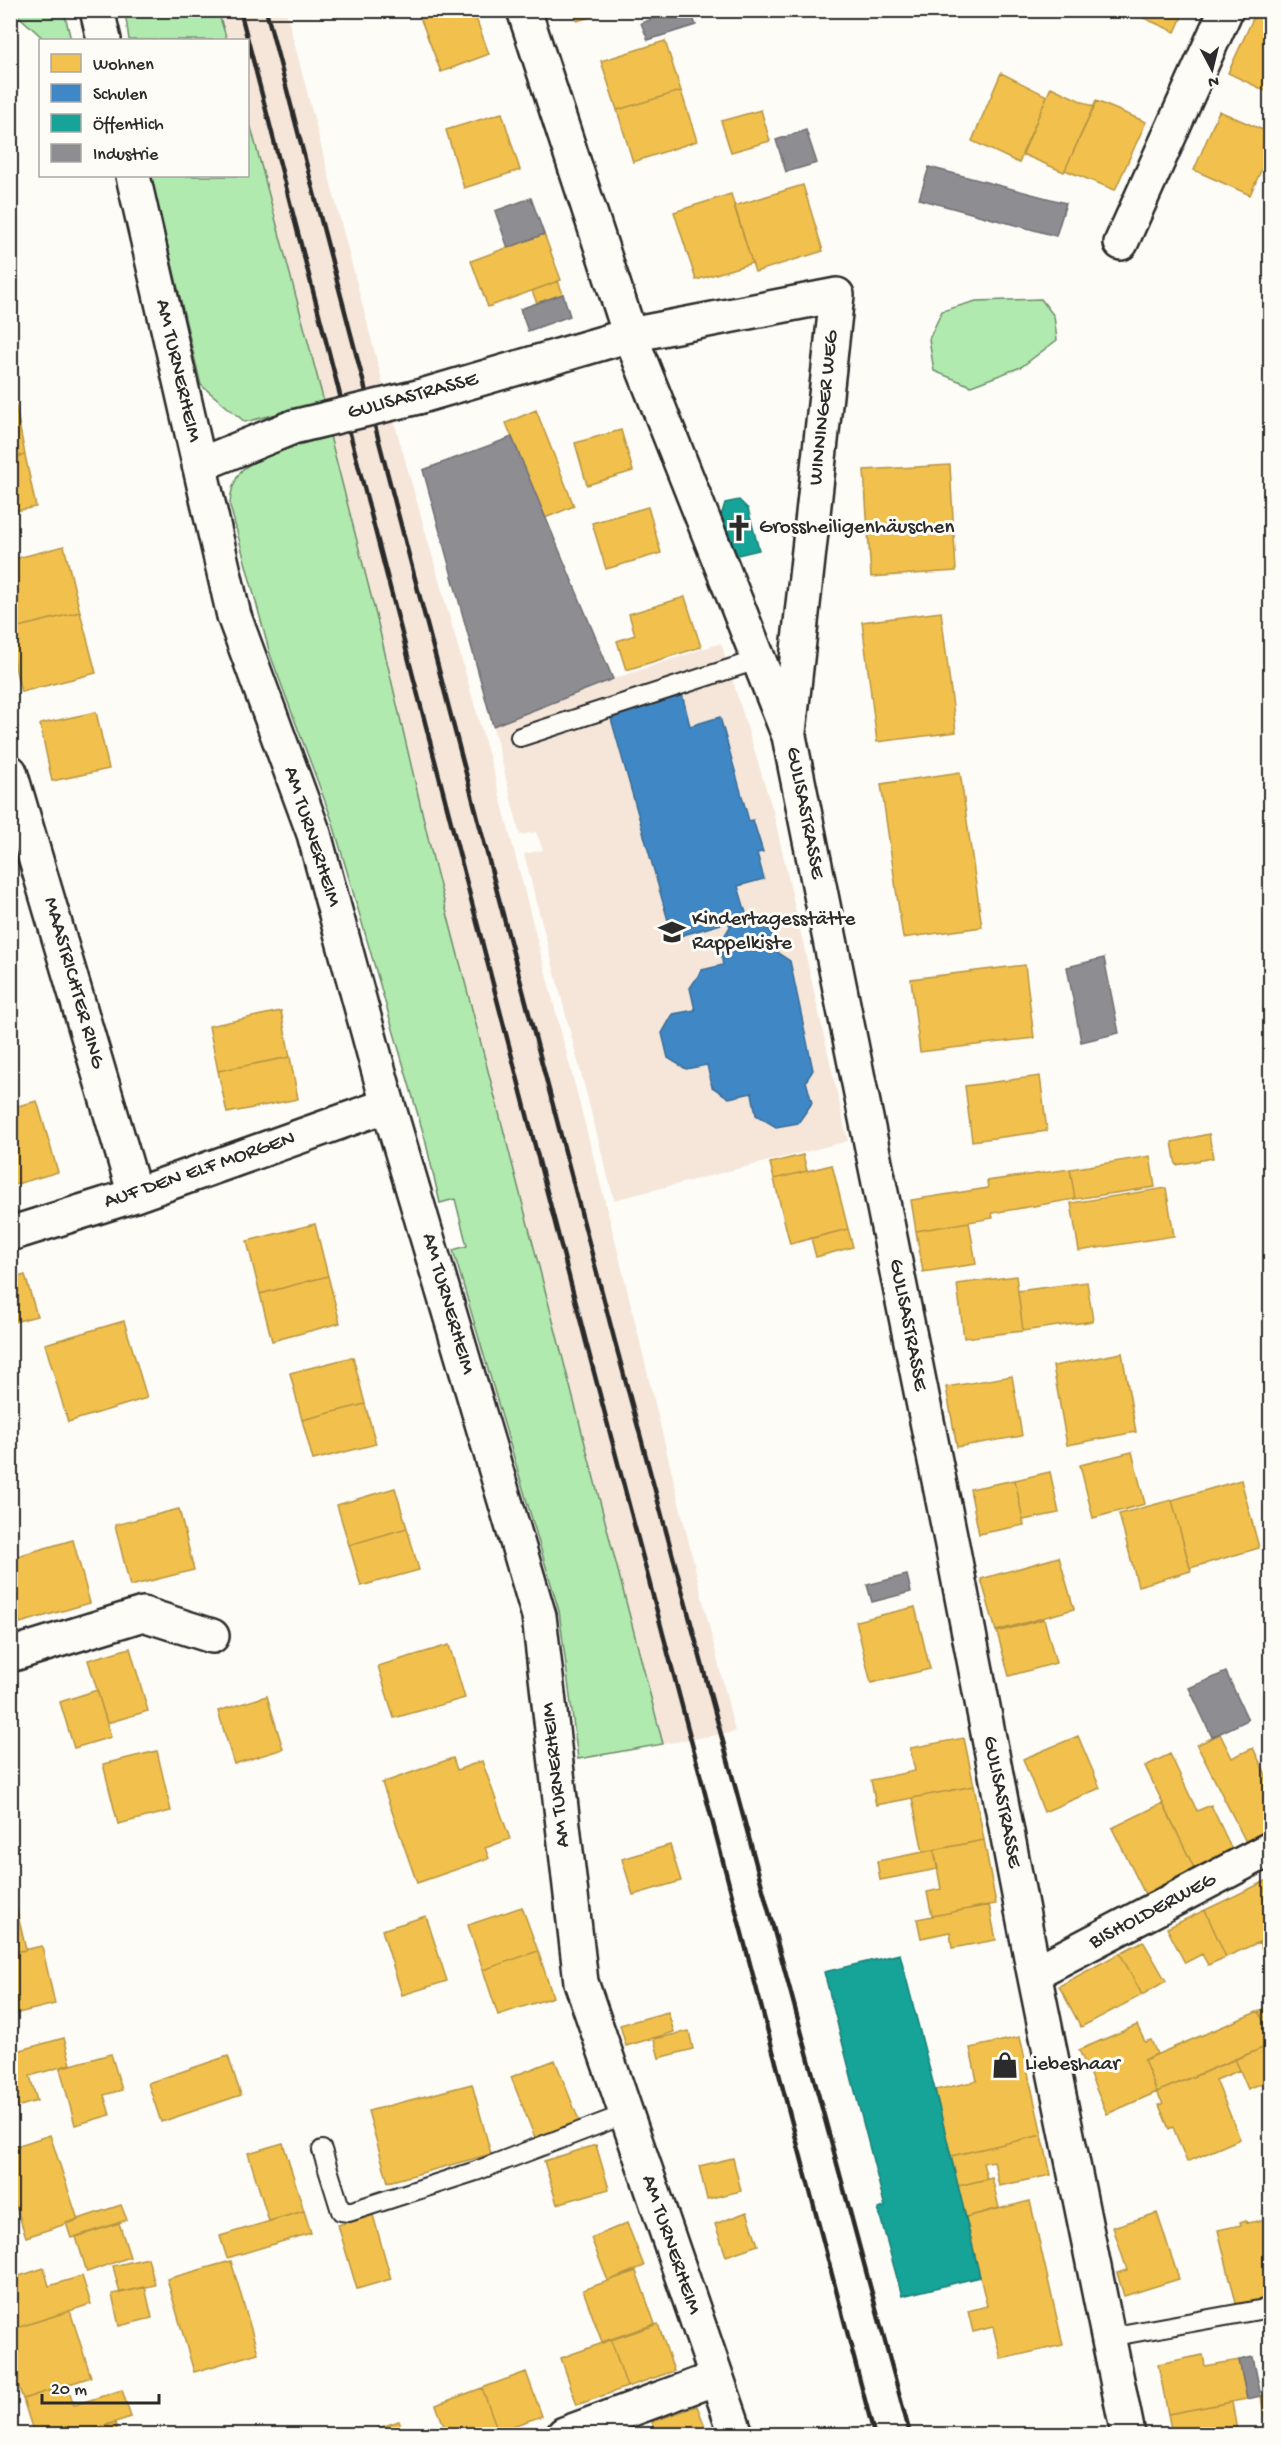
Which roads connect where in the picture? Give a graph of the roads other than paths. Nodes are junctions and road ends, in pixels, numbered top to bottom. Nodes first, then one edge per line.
1 (97, 10) edge
2 (524, 10) edge
3 (1226, 10) edge
4 (104, 39) edge
5 (133, 177) edge
6 (1121, 243) dead end
7 (837, 295) joint
8 (630, 335) junction
9 (199, 465) junction
10 (757, 660) junction
11 (520, 736) dead end
12 (789, 736) junction
13 (10, 772) edge
14 (388, 1105) junction
15 (135, 1195) junction
16 (10, 1234) edge
17 (212, 1636) dead end
18 (10, 1656) edge
19 (1270, 1849) edge
20 (1034, 1973) junction
21 (626, 2114) junction
22 (322, 2150) dead end
23 (1270, 2308) edge
24 (1109, 2337) junction
25 (716, 2378) junction
26 (564, 2434) edge
27 (736, 2434) edge
28 (1128, 2434) edge

1 - 4 street
2 - 8 street, GULISASTRASSE
3 - 6 street
5 - 9 street, AM TURNERHEIM
7 - 8 street, GULISASTRASSE
7 - 12 street, WINNINGER WEG
8 - 9 street, GULISASTRASSE, bridge
8 - 10 street, GULISASTRASSE
9 - 14 street, AM TURNERHEIM
10 - 11 lane
10 - 12 street, GULISASTRASSE
12 - 20 street, GULISASTRASSE
13 - 15 street, MAASTRICHTER RING
14 - 15 street, AUF DEN ELF MORGEN
14 - 21 street, AM TURNERHEIM
15 - 16 street, AUF DEN ELF MORGEN
17 - 18 street
19 - 20 street, BISHOLDERWEG
20 - 24 street, GULISASTRASSE
21 - 22 lane
21 - 25 street, AM TURNERHEIM
23 - 24 lane
24 - 28 street, GULISASTRASSE
25 - 26 street
25 - 27 street, AM TURNERHEIM

